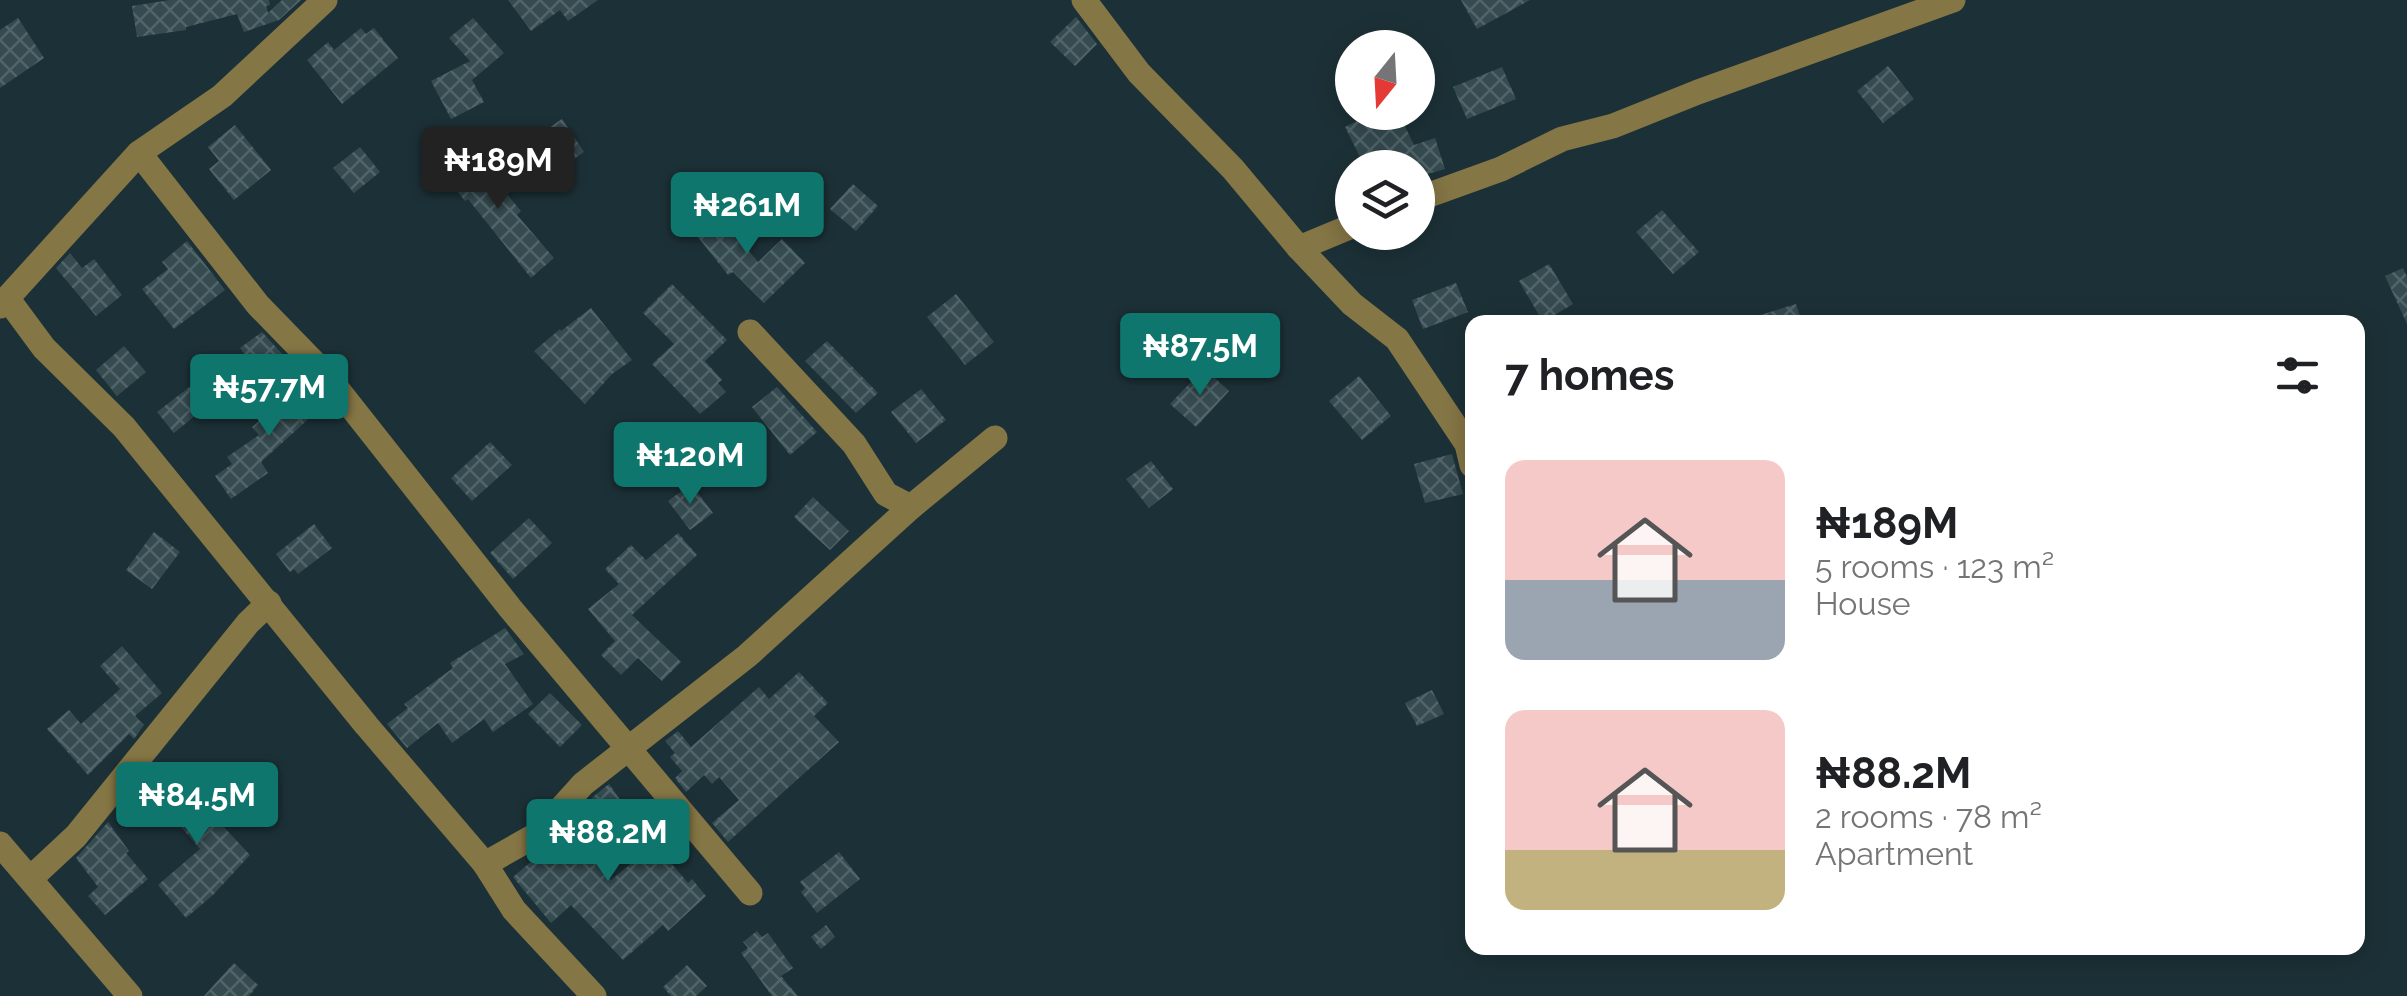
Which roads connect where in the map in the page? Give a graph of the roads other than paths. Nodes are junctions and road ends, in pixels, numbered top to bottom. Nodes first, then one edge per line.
1 (325, 0) edge
2 (1084, 0) edge
3 (1953, 0) edge
4 (139, 153) junction
5 (1435, 193) edge
6 (1335, 233) edge
7 (1298, 248) junction
8 (3, 302) edge
9 (750, 332) dead end
10 (995, 438) dead end
11 (1465, 441) edge
12 (911, 508) junction
13 (269, 603) junction
14 (628, 748) junction
15 (0, 844) edge
16 (485, 864) junction
17 (31, 878) junction
18 (750, 893) dead end
19 (130, 996) edge
20 (594, 996) edge

1 - 4 street
2 - 7 street
3 - 5 street
4 - 8 street
4 - 14 street
6 - 7 street
7 - 11 street
8 - 13 street
9 - 12 street
10 - 12 street
12 - 14 street
13 - 16 street
13 - 17 street
14 - 16 street
14 - 18 street
15 - 17 street
16 - 20 street
17 - 19 street

